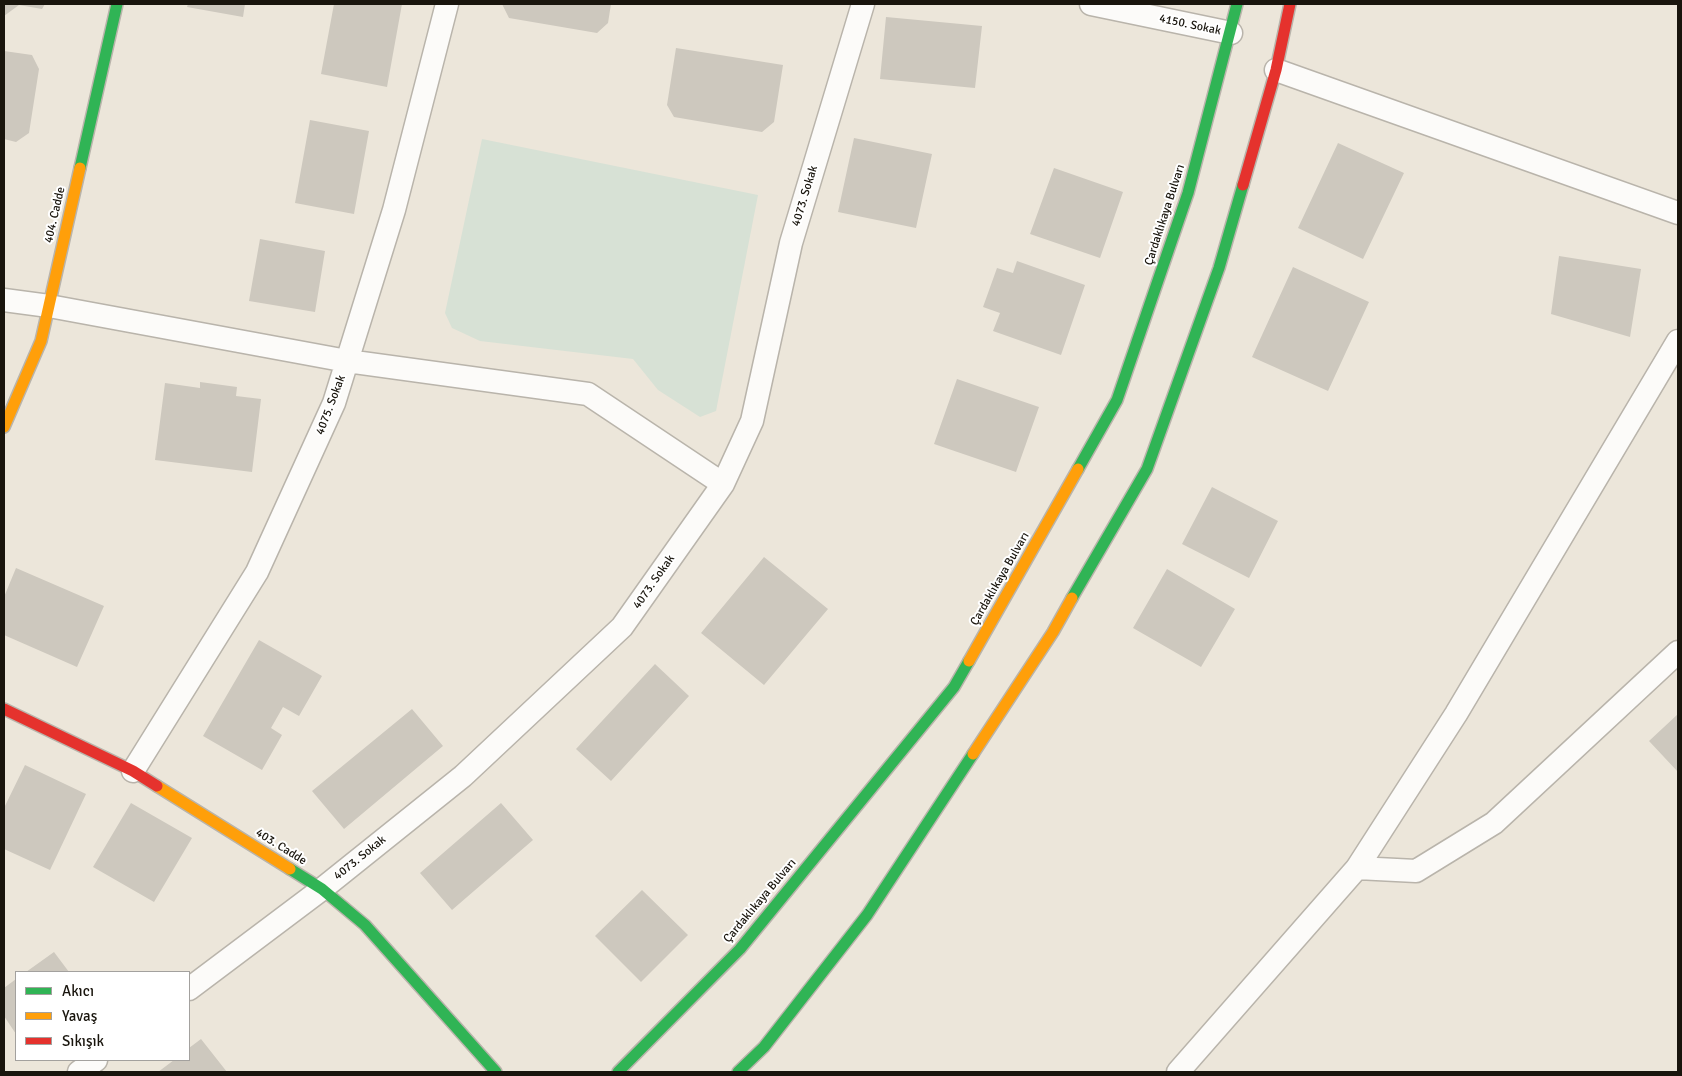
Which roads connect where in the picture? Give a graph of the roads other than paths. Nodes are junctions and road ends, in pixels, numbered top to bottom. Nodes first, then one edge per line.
1 (117, 4) edge
2 (447, 4) edge
3 (863, 4) edge
4 (1091, 4) edge
5 (1237, 4) edge
6 (1290, 4) edge
7 (1231, 33) junction
8 (1276, 70) junction
9 (1678, 213) edge
10 (4, 300) edge
11 (49, 306) junction
12 (1678, 341) edge
13 (347, 361) junction
14 (4, 427) edge
15 (723, 484) junction
16 (1678, 652) edge
17 (4, 708) edge
18 (133, 771) junction
19 (1357, 868) junction
20 (322, 889) junction
21 (190, 989) edge
22 (95, 1061) edge
23 (79, 1072) edge
24 (496, 1072) edge
25 (618, 1072) edge
26 (738, 1072) edge
27 (1178, 1072) edge

1 - 11 main road, 404. Cadde
2 - 13 street, 4075. Sokak
3 - 15 street, 4073. Sokak
4 - 7 street, 4150. Sokak
5 - 7 main road, Çardaklıkaya Bulvarı
6 - 8 main road
7 - 25 main road, Çardaklıkaya Bulvarı
8 - 9 street
8 - 26 main road
10 - 11 street
11 - 13 street
11 - 14 main road, 404. Cadde
12 - 19 street
13 - 15 street
13 - 18 street, 4075. Sokak
15 - 20 street, 4073. Sokak
16 - 19 street
17 - 18 main road, 403. Cadde
18 - 20 main road, 403. Cadde
19 - 27 street
20 - 21 street, 4073. Sokak
20 - 24 main road, 403. Cadde
22 - 23 street

